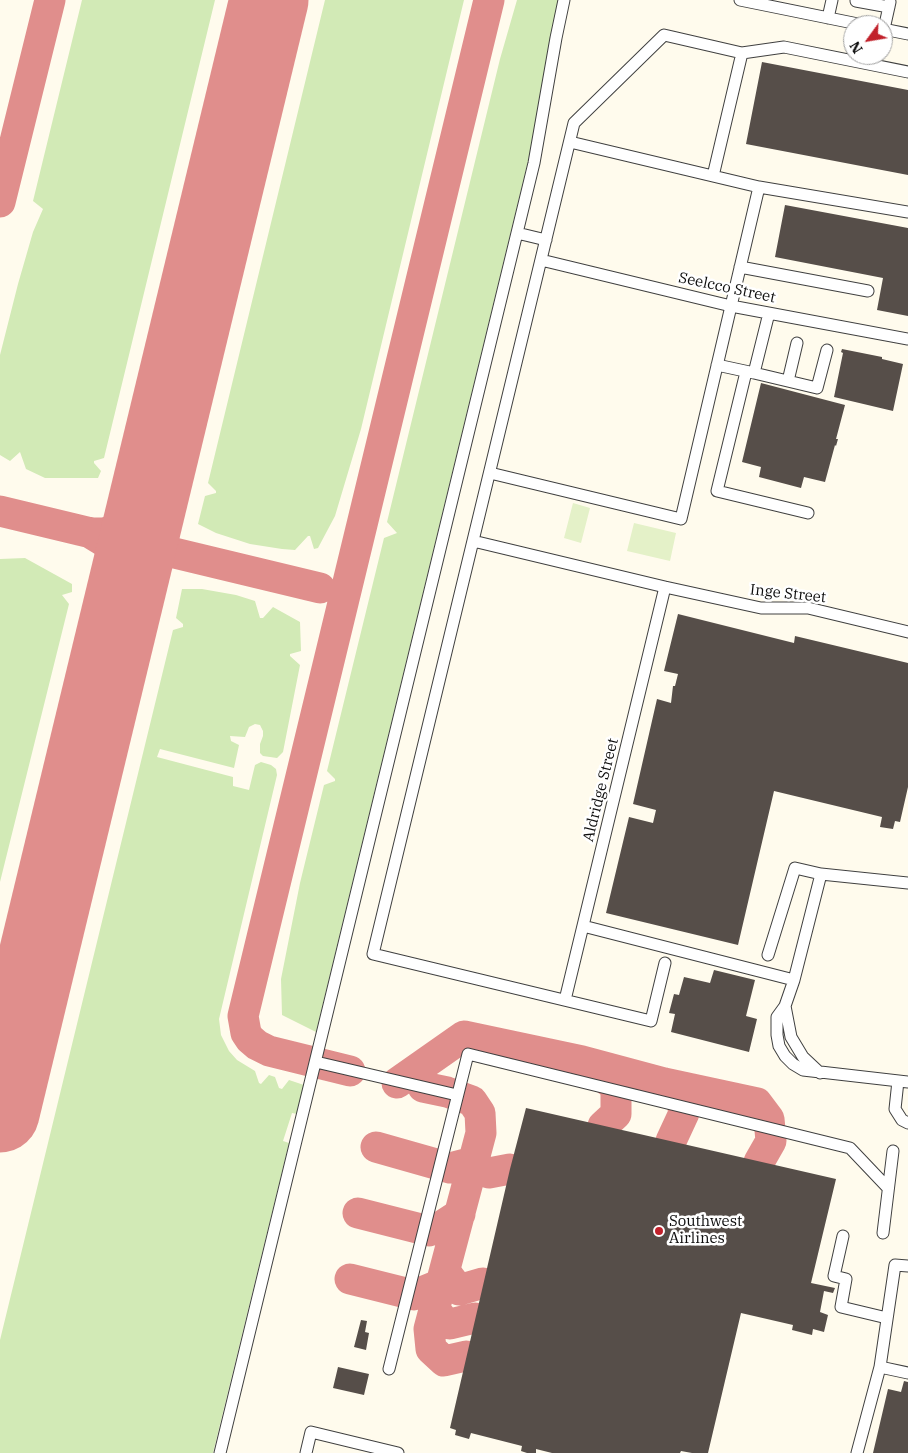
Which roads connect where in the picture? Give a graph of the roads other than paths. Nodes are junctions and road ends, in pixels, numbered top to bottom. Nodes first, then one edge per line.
1 (564, 0) edge
2 (740, 0) edge
3 (832, 0) edge
4 (856, 1) edge
5 (889, 4) edge
6 (791, 5) edge
7 (828, 18) junction
8 (843, 21) edge
9 (893, 31) edge
10 (908, 34) edge
11 (742, 53) junction
12 (908, 72) edge
13 (570, 142) junction
14 (713, 176) junction
15 (759, 187) junction
16 (908, 212) edge
17 (517, 233) junction
18 (546, 240) junction
19 (541, 260) junction
20 (740, 268) junction
21 (868, 291) dead end
22 (731, 306) junction
23 (770, 313) junction
24 (908, 339) edge
25 (798, 343) dead end
26 (827, 350) dead end
27 (717, 365) junction
28 (750, 372) junction
29 (788, 382) junction
30 (490, 473) junction
31 (808, 513) dead end
32 (473, 541) junction
33 (665, 587) junction
34 (908, 632) edge
35 (821, 874) junction
36 (908, 883) edge
37 (583, 926) junction
38 (768, 955) dead end
39 (665, 963) dead end
40 (794, 980) junction
41 (565, 1000) junction
42 (316, 1062) junction
43 (903, 1081) edge
44 (457, 1095) junction
45 (908, 1123) edge
46 (893, 1151) dead end
47 (888, 1188) junction
48 (883, 1233) dead end
49 (843, 1236) dead end
50 (908, 1266) edge
51 (888, 1318) junction
52 (880, 1367) junction
53 (388, 1369) dead end
54 (908, 1373) edge
55 (220, 1453) edge
56 (306, 1453) edge
57 (398, 1453) edge
58 (857, 1453) edge

1 - 17 street
2 - 6 street
3 - 7 street
4 - 5 street
6 - 7 street
7 - 8 street
9 - 10 street
11 - 12 street
11 - 13 street
11 - 14 street
13 - 14 street
13 - 18 street
14 - 15 street
15 - 16 street
15 - 20 street
17 - 18 street
17 - 42 street
18 - 19 street
19 - 22 street, Seelcco Street
19 - 30 street
20 - 21 street
20 - 22 street
22 - 23 street, Seelcco Street
22 - 27 street
23 - 24 street, Seelcco Street
23 - 28 street
25 - 29 street
26 - 29 street
27 - 28 street
27 - 30 street
28 - 29 street
28 - 31 street
30 - 32 street
32 - 33 street, Inge Street
32 - 41 street
33 - 34 street, Inge Street
33 - 37 street, Aldridge Street
35 - 36 street
35 - 38 street
35 - 40 street
37 - 40 street
37 - 41 street, Aldridge Street
39 - 41 street
40 - 43 street
42 - 44 street
42 - 55 street
43 - 45 street
44 - 47 street
44 - 53 street
46 - 47 street
47 - 48 street
49 - 51 street
50 - 51 street
51 - 52 street
52 - 54 street
52 - 58 street
56 - 57 street

